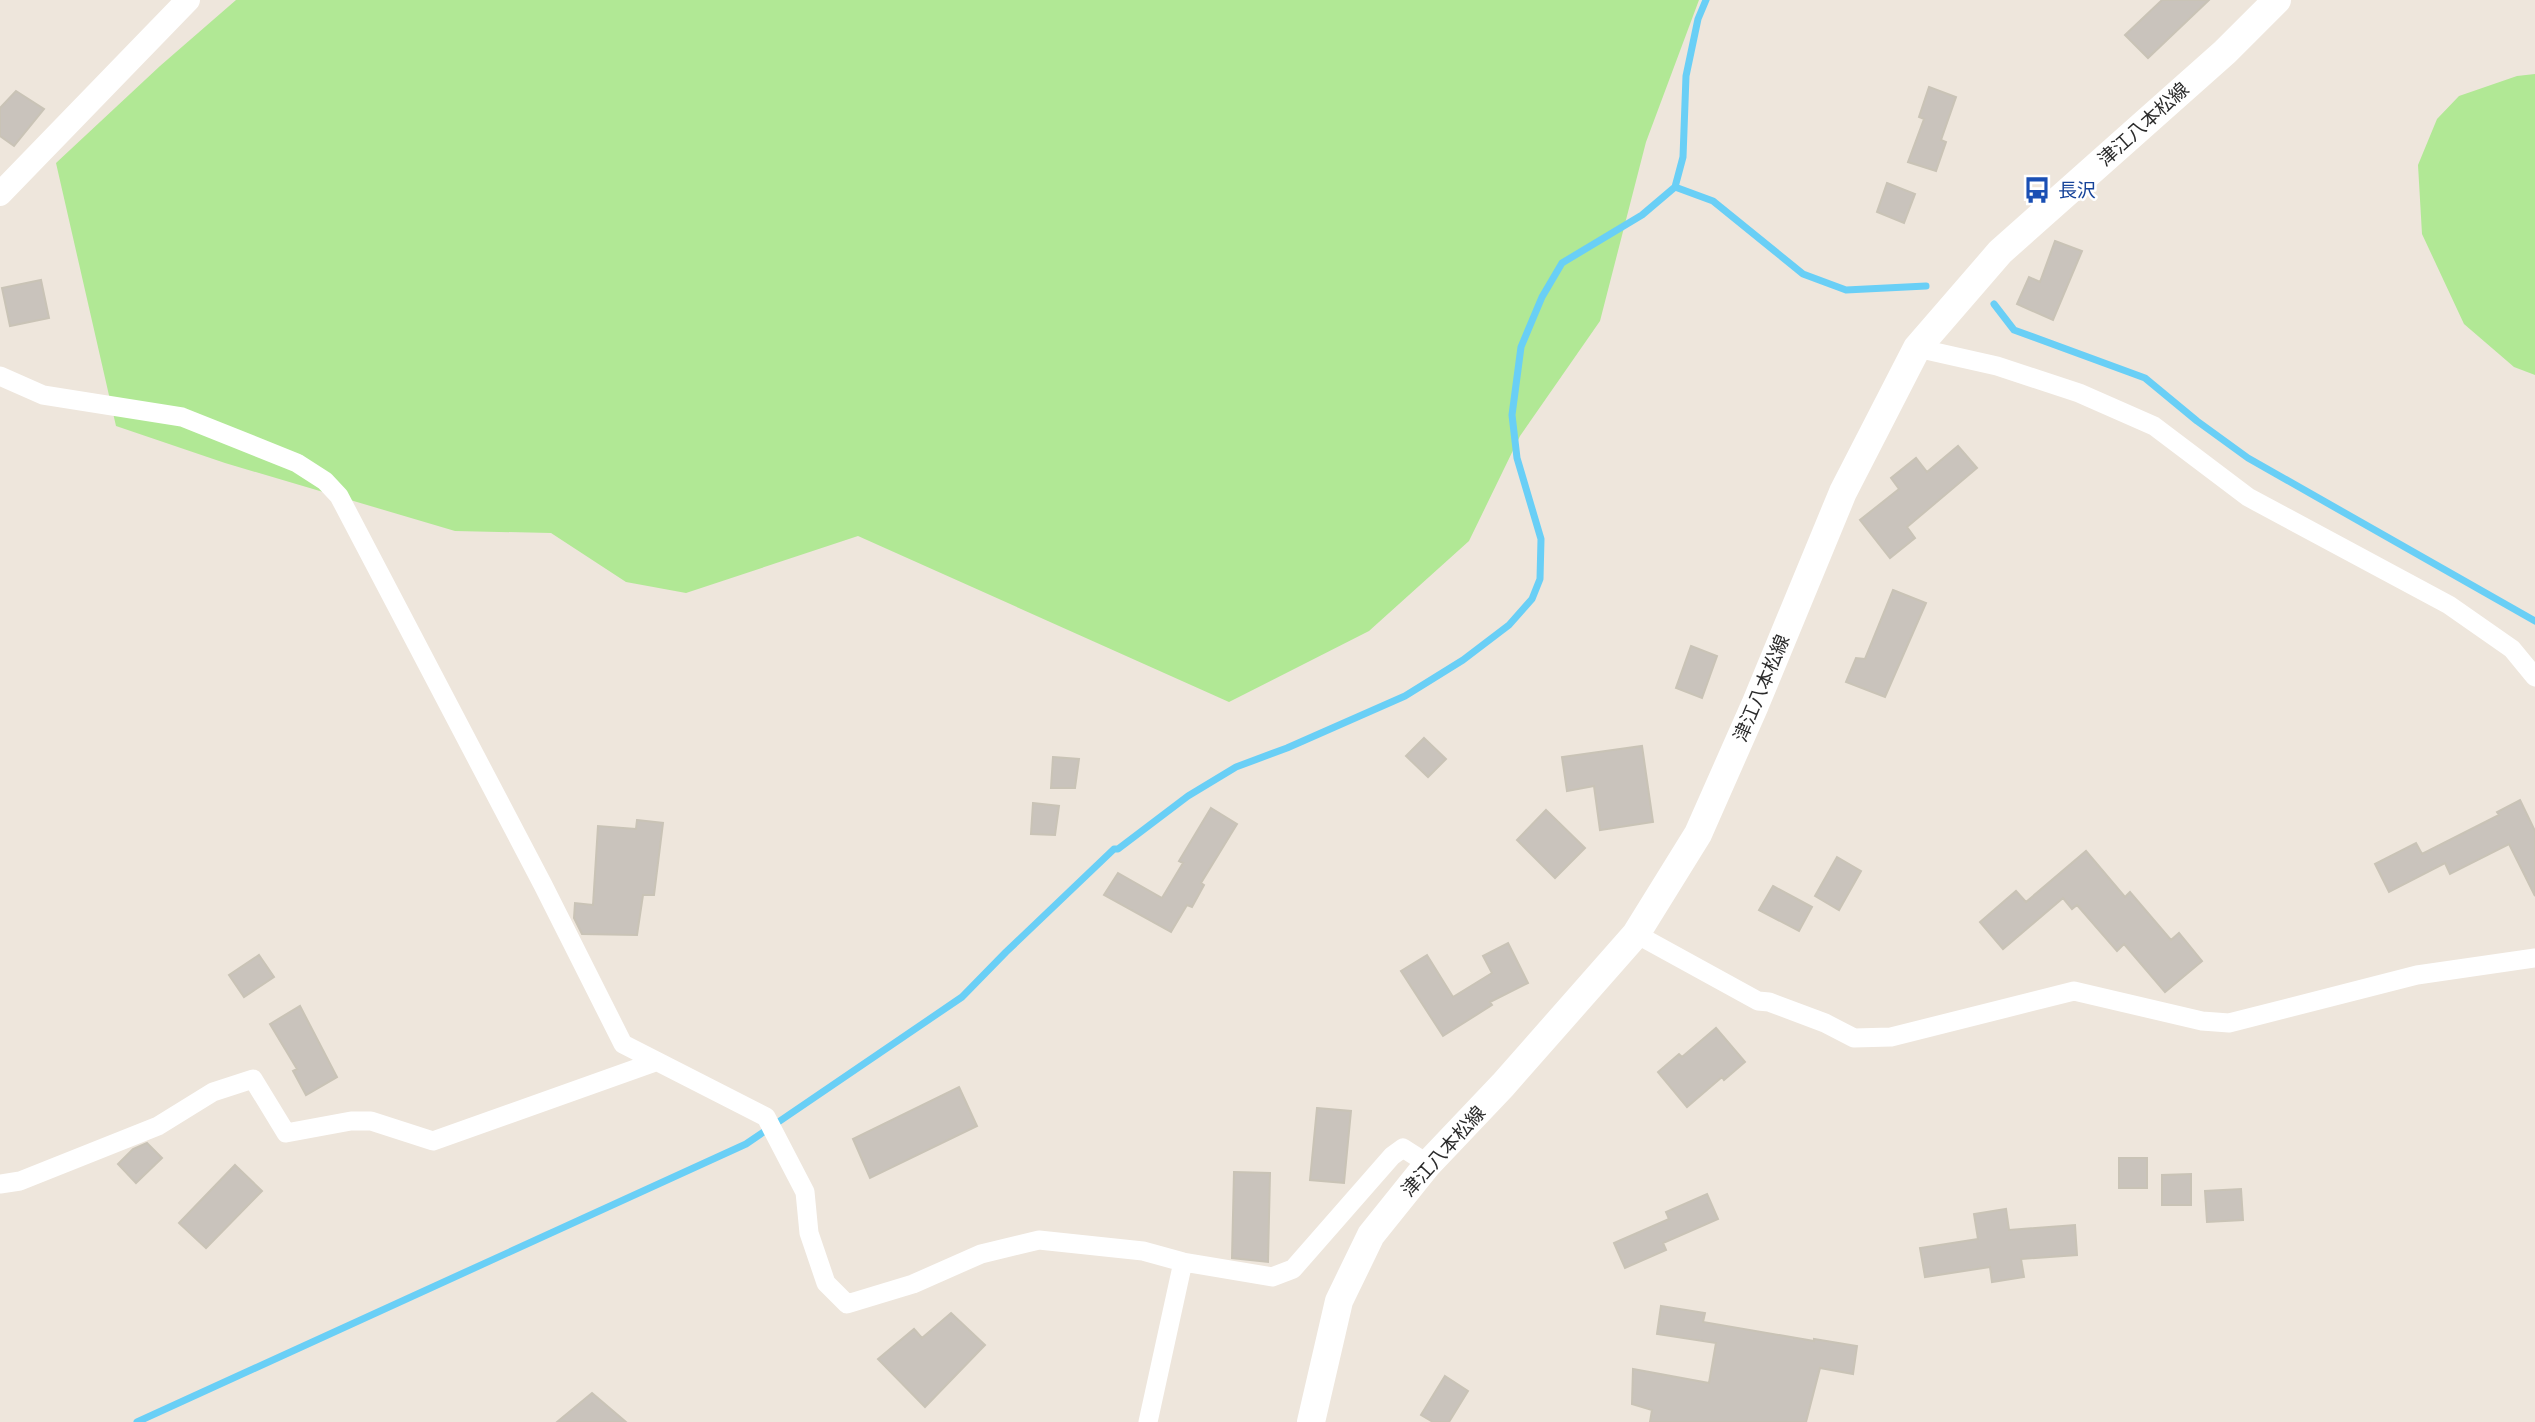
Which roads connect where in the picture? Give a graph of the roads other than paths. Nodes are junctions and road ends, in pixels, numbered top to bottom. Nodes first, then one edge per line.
1 (188, 0) edge
2 (2277, 0) edge
3 (0, 194) edge
4 (1917, 348) junction
5 (0, 376) edge
6 (2535, 677) edge
7 (1636, 934) junction
8 (2535, 958) edge
9 (655, 1062) junction
10 (1428, 1164) junction
11 (0, 1184) edge
12 (1183, 1262) junction
13 (1148, 1422) edge
14 (1311, 1422) edge

1 - 3 street
2 - 4 main road, 津江八本松線
4 - 6 street
4 - 7 main road, 津江八本松線
5 - 9 street
7 - 8 street
7 - 10 main road, 津江八本松線
9 - 11 street
9 - 12 street
10 - 12 street
10 - 14 main road, 津江八本松線
12 - 13 street

